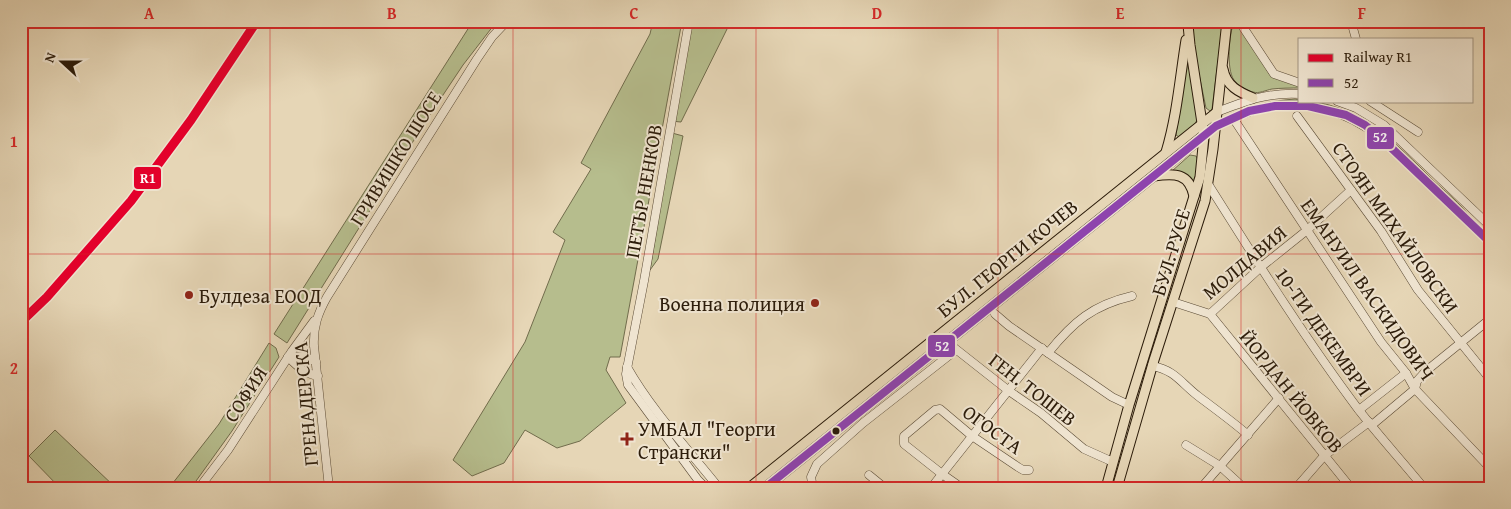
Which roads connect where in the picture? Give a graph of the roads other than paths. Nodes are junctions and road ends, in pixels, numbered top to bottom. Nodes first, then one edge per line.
1 (507, 21) edge
2 (689, 21) edge
3 (1227, 21) edge
4 (1240, 21) edge
5 (1352, 21) edge
6 (1188, 23) edge
7 (1356, 38) edge
8 (1222, 63) junction
9 (1298, 82) edge
10 (1298, 94) edge
11 (1253, 98) junction
12 (1340, 102) edge
13 (1372, 102) edge
14 (1217, 112) junction
15 (1297, 116) dead end
16 (1233, 118) junction
17 (1203, 122) junction
18 (1216, 126) junction
19 (1418, 132) dead end
20 (1204, 136) junction
21 (1166, 153) junction
22 (1154, 176) junction
23 (1208, 184) junction
24 (1351, 190) junction
25 (1195, 198) junction
26 (1490, 226) edge
27 (1306, 231) junction
28 (1490, 242) edge
29 (1261, 267) junction
30 (1132, 296) dead end
31 (1173, 302) junction
32 (995, 314) dead end
33 (1210, 314) junction
34 (317, 316) junction
35 (1490, 319) edge
36 (939, 334) junction
37 (946, 342) junction
38 (1460, 343) junction
39 (956, 350) junction
40 (1045, 350) junction
41 (288, 357) junction
42 (316, 362) junction
43 (1152, 366) junction
44 (627, 367) junction
45 (1406, 373) junction
46 (318, 376) junction
47 (1490, 379) edge
48 (916, 381) junction
49 (896, 382) junction
50 (1415, 388) junction
51 (1009, 390) junction
52 (1279, 398) junction
53 (1129, 406) junction
54 (1359, 410) junction
55 (1371, 423) junction
56 (1248, 435) junction
57 (972, 436) junction
58 (1186, 445) dead end
59 (1324, 456) junction
60 (1113, 462) junction
61 (1220, 466) junction
62 (1490, 468) edge
63 (1029, 470) dead end
64 (942, 474) junction
65 (869, 476) dead end
66 (199, 488) edge
67 (329, 488) edge
68 (706, 488) edge
69 (719, 488) edge
70 (749, 488) edge
71 (765, 488) edge
72 (813, 488) edge
73 (885, 488) edge
74 (931, 488) edge
75 (962, 488) edge
76 (1106, 488) edge
77 (1118, 488) edge
78 (1201, 488) edge
79 (1244, 488) edge
80 (1296, 488) edge
81 (1351, 488) edge
82 (1424, 488) edge

1 - 34 street, ГРИВИШКО ШОСЕ
2 - 44 street, ПЕТЪР НЕНКОВ
3 - 8 main road, БУЛ. РУСЕ
4 - 9 street
5 - 7 street
6 - 17 main road, БУЛ. РУСЕ
6 - 21 main road, БУЛ. РУСЕ
8 - 11 main road
8 - 14 main road, БУЛ. РУСЕ
10 - 11 street
11 - 14 street
12 - 26 street
13 - 19 street
14 - 17 main road, БУЛ. ГЕОРГИ КОЧЕВ
14 - 18 main road, БУЛ. РУСЕ
15 - 24 street, СТОЯН МИХАЙЛОВСКИ
16 - 18 street
16 - 27 street, ЕМАНУИЛ ВАСКИДОВИЧ
16 - 28 street
17 - 20 main road, БУЛ. РУСЕ
17 - 21 main road, БУЛ. ГЕОРГИ КОЧЕВ
18 - 20 main road, БУЛ. ГЕОРГИ КОЧЕВ
18 - 23 main road, БУЛ. РУСЕ
20 - 22 main road, БУЛ. ГЕОРГИ КОЧЕВ
20 - 25 main road, БУЛ. РУСЕ
21 - 36 main road, БУЛ. ГЕОРГИ КОЧЕВ
22 - 25 main road
22 - 37 main road, БУЛ. ГЕОРГИ КОЧЕВ
23 - 29 street, 10-ТИ ДЕКЕМВРИ
23 - 31 main road, БУЛ. РУСЕ
24 - 27 street, МОЛДАВИЯ
24 - 38 street, СТОЯН МИХАЙЛОВСКИ
25 - 53 main road, БУЛ. РУСЕ
27 - 29 street, МОЛДАВИЯ
27 - 45 street, ЕМАНУИЛ ВАСКИДОВИЧ
29 - 33 street, МОЛДАВИЯ
29 - 54 street, 10-ТИ ДЕКЕМВРИ
30 - 40 street
31 - 33 street, МОЛДАВИЯ
31 - 43 main road, БУЛ. РУСЕ
32 - 40 street
33 - 52 street, ЙОРДАН ЙОВКОВ
34 - 41 street, СОФИЯ
34 - 42 street, ГРЕНАДЕРСКА
35 - 38 street
36 - 37 street, ГЕН. ТОШЕВ
36 - 70 main road, БУЛ. ГЕОРГИ КОЧЕВ
37 - 39 street, ГЕН. ТОШЕВ
37 - 49 main road, БУЛ. ГЕОРГИ КОЧЕВ
38 - 47 street, СТОЯН МИХАЙЛОВСКИ
38 - 50 street
39 - 48 street
39 - 51 street, ГЕН. ТОШЕВ
40 - 51 street
40 - 53 street
41 - 42 street
41 - 46 street
41 - 66 street, СОФИЯ
42 - 46 street, ГРЕНАДЕРСКА
43 - 56 street
43 - 77 main road, БУЛ. РУСЕ
44 - 68 street, ПЕТЪР НЕНКОВ
44 - 69 street
45 - 50 street, ЕМАНУИЛ ВАСКИДОВИЧ
45 - 54 street
46 - 67 street, ГРЕНАДЕРСКА
48 - 49 street
48 - 72 street
49 - 71 main road, БУЛ. ГЕОРГИ КОЧЕВ
50 - 55 street
50 - 62 street, ЕМАНУИЛ ВАСКИДОВИЧ
51 - 57 street
51 - 60 street, ГЕН. ТОШЕВ
52 - 56 street
52 - 59 street, ЙОРДАН ЙОВКОВ
53 - 60 main road, БУЛ. РУСЕ
54 - 55 street, 10-ТИ ДЕКЕМВРИ
55 - 59 street
55 - 82 street, 10-ТИ ДЕКЕМВРИ
56 - 61 street
57 - 63 street, ОГОСТА
57 - 64 street
57 - 64 street, ОГОСТА
58 - 61 street
59 - 80 street
59 - 81 street, ЙОРДАН ЙОВКОВ
60 - 76 main road, БУЛ. РУСЕ
61 - 78 street
61 - 79 street
64 - 74 street
64 - 75 street
65 - 73 street

